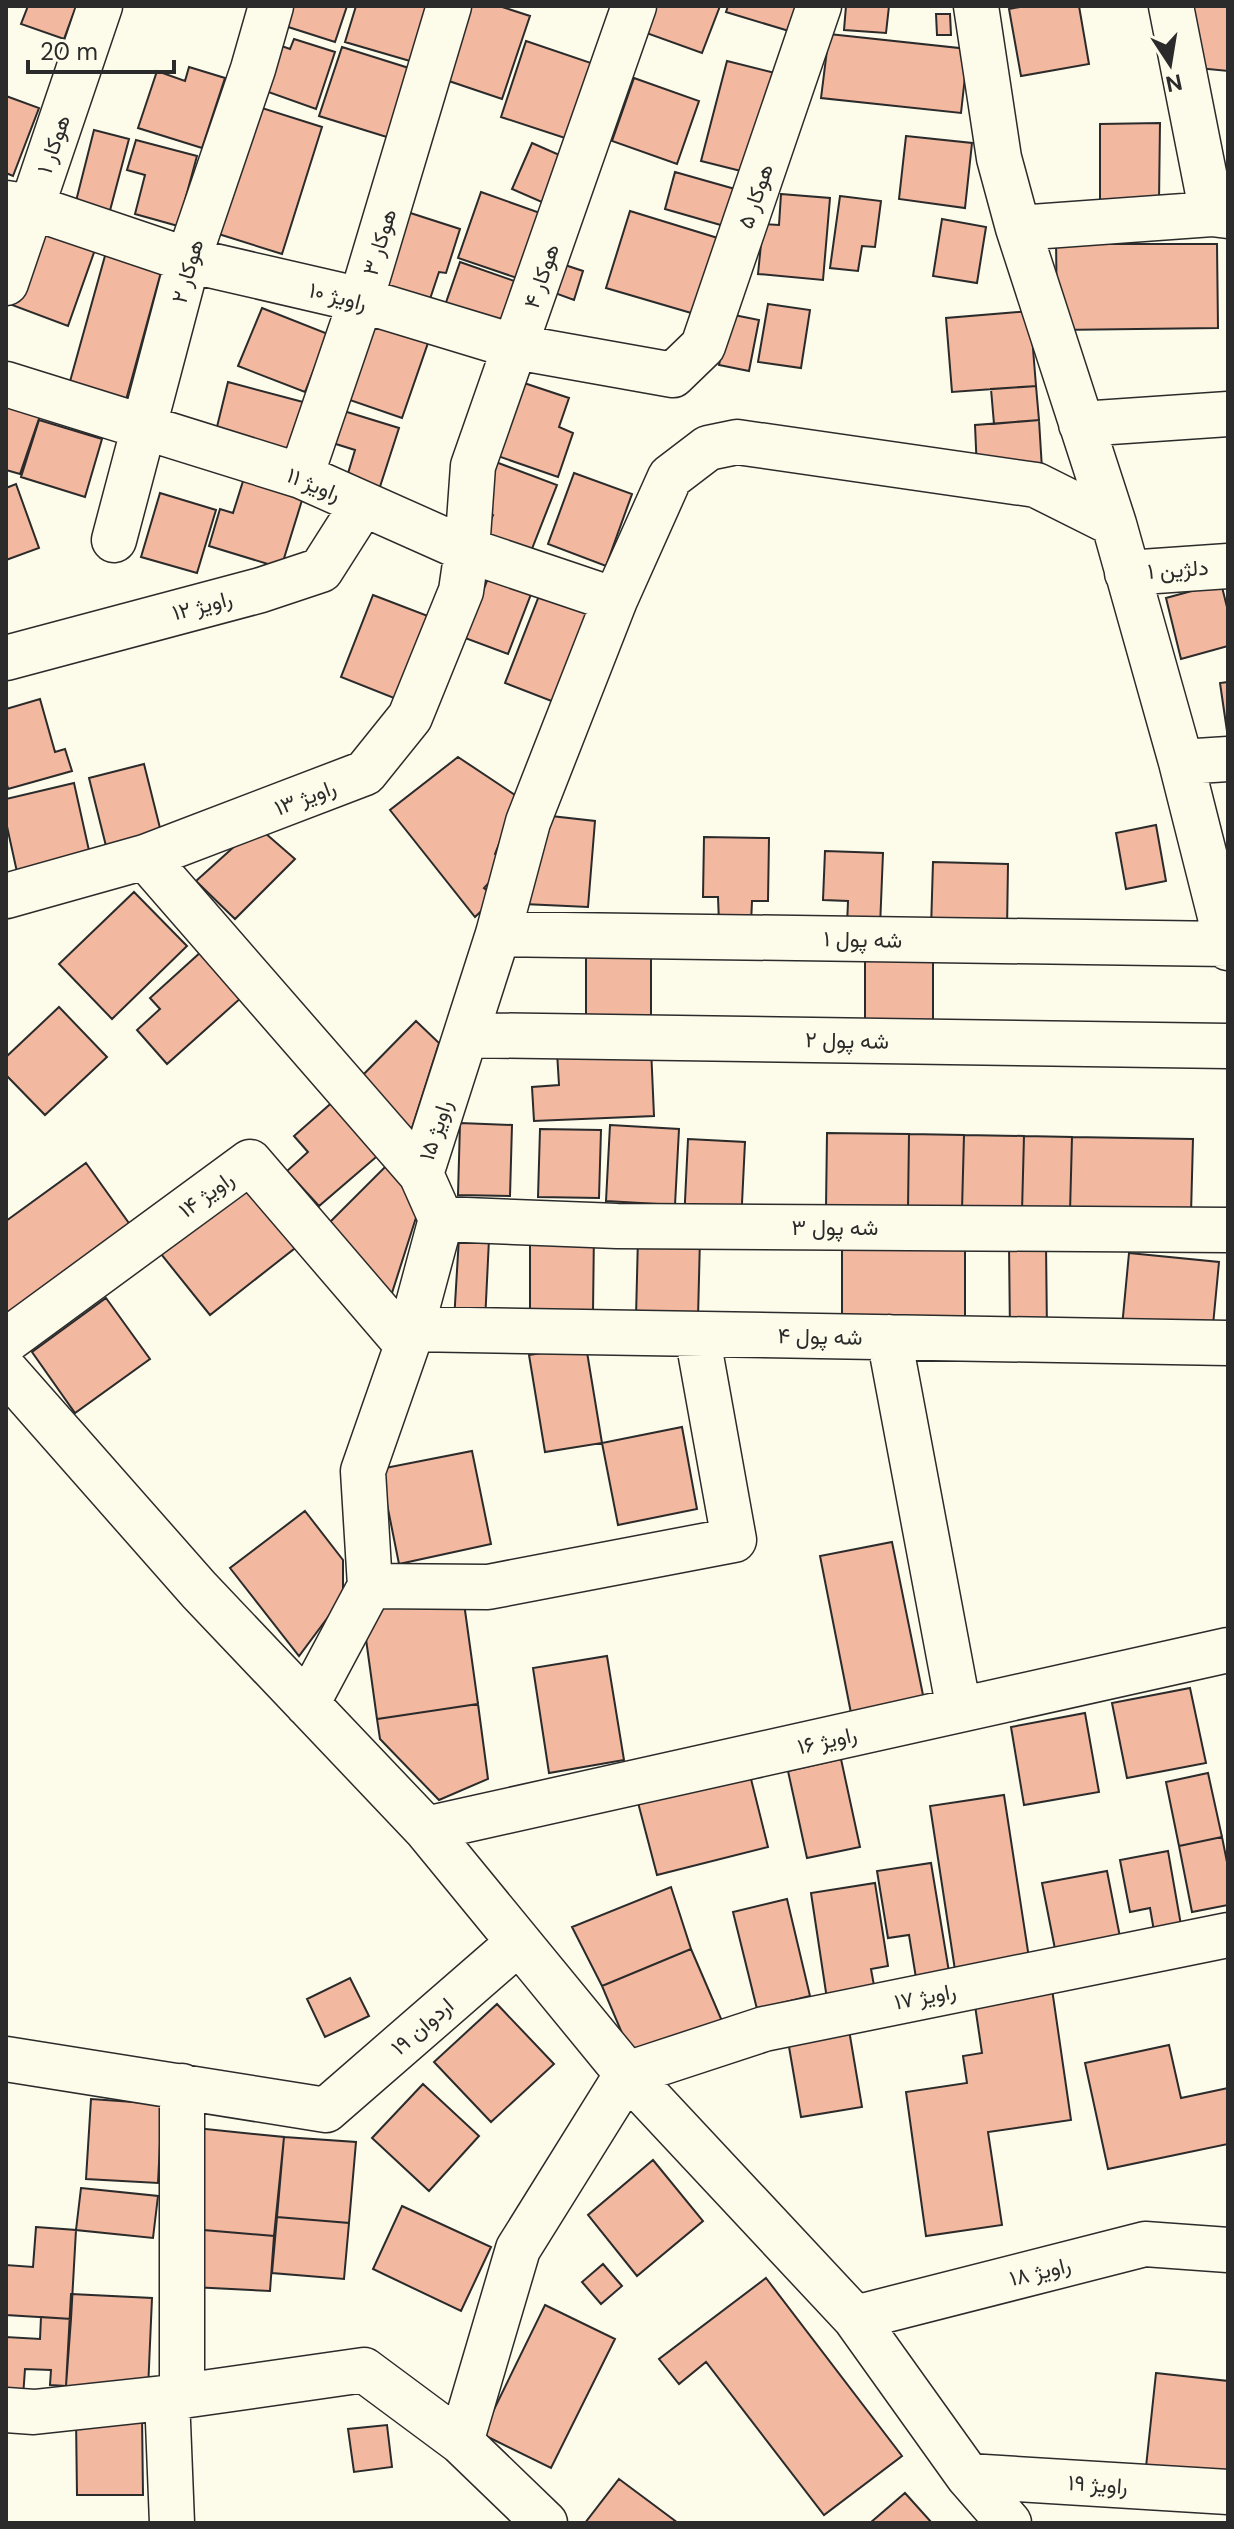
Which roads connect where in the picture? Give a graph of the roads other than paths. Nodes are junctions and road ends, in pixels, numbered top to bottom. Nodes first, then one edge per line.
1 (100, 6) edge
2 (271, 6) edge
3 (449, 6) edge
4 (634, 6) edge
5 (819, 6) edge
6 (976, 6) edge
7 (1171, 6) edge
8 (18, 205) edge
9 (1220, 215) edge
10 (1018, 228) junction
11 (188, 260) junction
12 (6, 283) edge
13 (361, 300) junction
14 (516, 347) junction
15 (673, 375) joint
16 (6, 384) edge
17 (1228, 414) edge
18 (1081, 424) junction
19 (144, 427) junction
20 (301, 476) junction
21 (363, 504) junction
22 (1114, 524) junction
23 (114, 540) dead end
24 (467, 550) junction
25 (1228, 566) edge
26 (1127, 573) junction
27 (615, 600) junction
28 (6, 658) edge
29 (1228, 759) edge
30 (1181, 762) junction
31 (145, 857) junction
32 (6, 896) edge
33 (498, 934) junction
34 (1227, 946) edge
35 (466, 1035) junction
36 (1228, 1046) edge
37 (421, 1174) junction
38 (441, 1219) junction
39 (1228, 1230) edge
40 (697, 1334) junction
41 (409, 1337) junction
42 (889, 1337) junction
43 (6, 1341) edge
44 (1228, 1343) edge
45 (6, 1371) edge
46 (24, 1419) edge
47 (370, 1586) junction
48 (1228, 1650) edge
49 (307, 1704) junction
50 (959, 1710) junction
51 (426, 1829) junction
52 (1228, 1935) edge
53 (518, 1943) junction
54 (6, 2059) edge
55 (627, 2074) junction
56 (182, 2086) junction
57 (1228, 2250) edge
58 (855, 2318) junction
59 (175, 2396) junction
60 (6, 2410) edge
61 (461, 2442) junction
62 (968, 2476) junction
63 (1228, 2492) edge
64 (172, 2523) edge
65 (545, 2523) edge
66 (1009, 2523) edge

1 - 8 street, هوکار ۱
2 - 11 street, هوکار ۲
3 - 13 street, هوکار ۳
4 - 14 street, هوکار ۴
5 - 15 street, هوکار ۵
6 - 10 street
7 - 9 street
8 - 11 street, راویژ ۱۰
8 - 12 street, هوکار ۱
9 - 10 street
10 - 18 street
11 - 13 street, راویژ ۱۰
11 - 19 street, هوکار ۲
13 - 14 street, راویژ ۱۰
13 - 20 street, هوکار ۳
14 - 15 street, راویژ ۱۰
14 - 24 street, هوکار ۴
16 - 19 street, راویژ ۱۱
17 - 18 street
18 - 22 street
19 - 20 street, راویژ ۱۱
19 - 23 street, هوکار ۲
20 - 21 street, راویژ ۱۱
21 - 24 street, راویژ ۱۱
21 - 28 street, راویژ ۱۲
22 - 26 street
22 - 27 street, راویژ ۱۵
24 - 27 street, راویژ ۱۱
24 - 31 street, راویژ ۱۳
25 - 26 street, دلژین ۱
26 - 30 street
27 - 33 street, راویژ ۱۵
29 - 30 street
30 - 34 street
31 - 32 street, راویژ ۱۳
31 - 37 street
33 - 34 street, شه پول ۱
33 - 35 street, راویژ ۱۵
35 - 36 street, شه پول ۲
35 - 37 street, راویژ ۱۵
37 - 38 street, راویژ ۱۵
38 - 39 street, شه پول ۳
38 - 41 street
40 - 41 street, شه پول ۴
40 - 42 street, شه پول ۴
40 - 47 street
41 - 43 street, راویژ ۱۴
41 - 47 street
42 - 44 street, شه پول ۴
42 - 50 street
45 - 46 street
46 - 49 street
47 - 49 street
48 - 50 street, راویژ ۱۶
49 - 51 street
50 - 51 street, راویژ ۱۶
51 - 53 street
52 - 55 street, راویژ ۱۷
53 - 55 street
53 - 56 street, اردوان ۱۹
54 - 56 street
55 - 58 street
55 - 61 street
56 - 59 street
57 - 58 street, راویژ ۱۸
58 - 62 street
59 - 60 street
59 - 61 street
59 - 64 street
61 - 65 street
62 - 63 street, راویژ ۱۹
62 - 66 street

